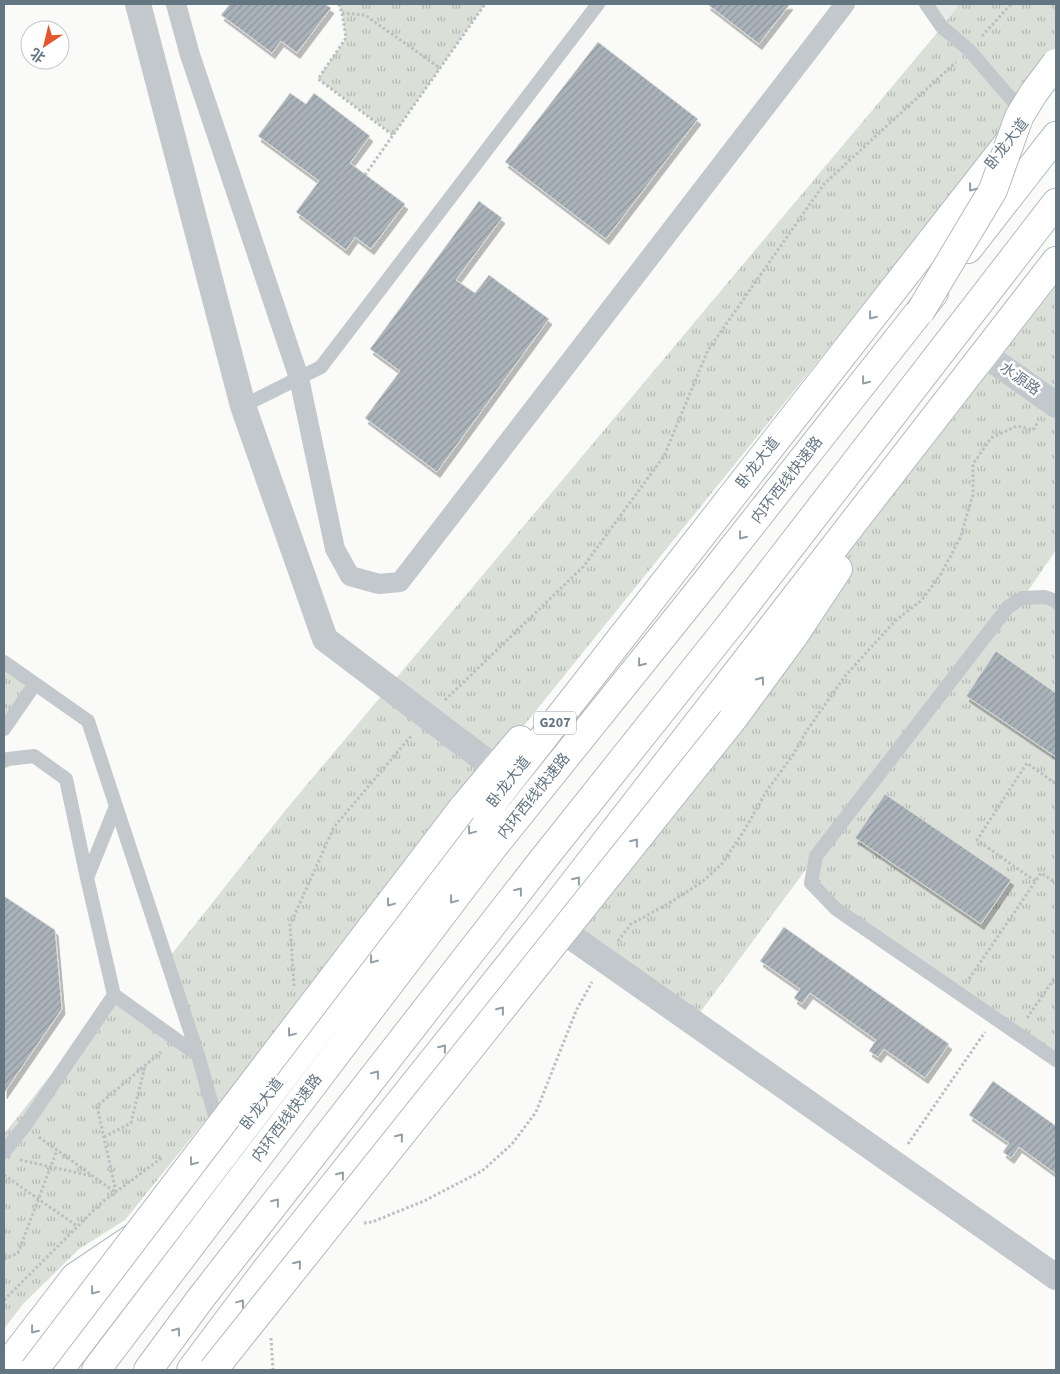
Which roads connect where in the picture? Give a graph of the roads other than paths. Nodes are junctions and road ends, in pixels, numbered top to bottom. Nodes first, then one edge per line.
1 (138, 4) edge
2 (176, 4) edge
3 (598, 4) edge
4 (845, 4) edge
5 (926, 4) edge
6 (1056, 63) edge
7 (1056, 80) edge
8 (1027, 118) junction
9 (1056, 136) edge
10 (1056, 203) edge
11 (1056, 261) edge
12 (920, 312) junction
13 (984, 354) junction
14 (298, 378) junction
15 (953, 394) junction
16 (1054, 403) edge
17 (243, 406) junction
18 (712, 521) junction
19 (1056, 600) edge
20 (4, 662) edge
21 (35, 684) junction
22 (4, 729) edge
23 (4, 761) edge
24 (495, 768) junction
25 (116, 806) junction
26 (87, 878) junction
27 (546, 919) junction
28 (114, 996) junction
29 (198, 1055) junction
30 (1056, 1060) edge
31 (225, 1153) junction
32 (8, 1155) edge
33 (190, 1199) junction
34 (1056, 1277) edge
35 (4, 1369) edge
36 (34, 1370) edge
37 (58, 1370) edge
38 (96, 1370) edge
39 (148, 1370) edge
40 (191, 1370) edge
41 (213, 1370) edge

1 - 17 street
2 - 14 street
3 - 14 lane
4 - 14 street
5 - 8 lane
6 - 12 main road, bridge
7 - 8 main road, 卧龙大道 / G207
8 -> 18 main road, 卧龙大道 / G207
9 - 12 main road, 内环西线快速路, bridge
39 -> 10 main road
11 - 13 main road
12 -> 38 main road, 内环西线快速路
13 - 15 main road
13 - 16 street, 水源路
14 - 17 lane
27 -> 15 main road
41 -> 15 main road, bridge
17 - 24 street
18 - 24 main road
18 -> 31 main road, 卧龙大道 / G207
19 - 30 lane
20 - 21 lane
21 - 22 lane
21 - 25 lane
23 - 26 lane
24 -> 36 main road, bridge
25 - 26 lane
25 - 29 lane
26 - 28 lane
27 - 34 street
40 -> 27 main road
28 - 29 lane
28 - 32 lane
29 - 31 lane
31 - 33 main road, 卧龙大道 / G207
33 -> 35 main road
33 - 37 main road, 卧龙大道 / G207

